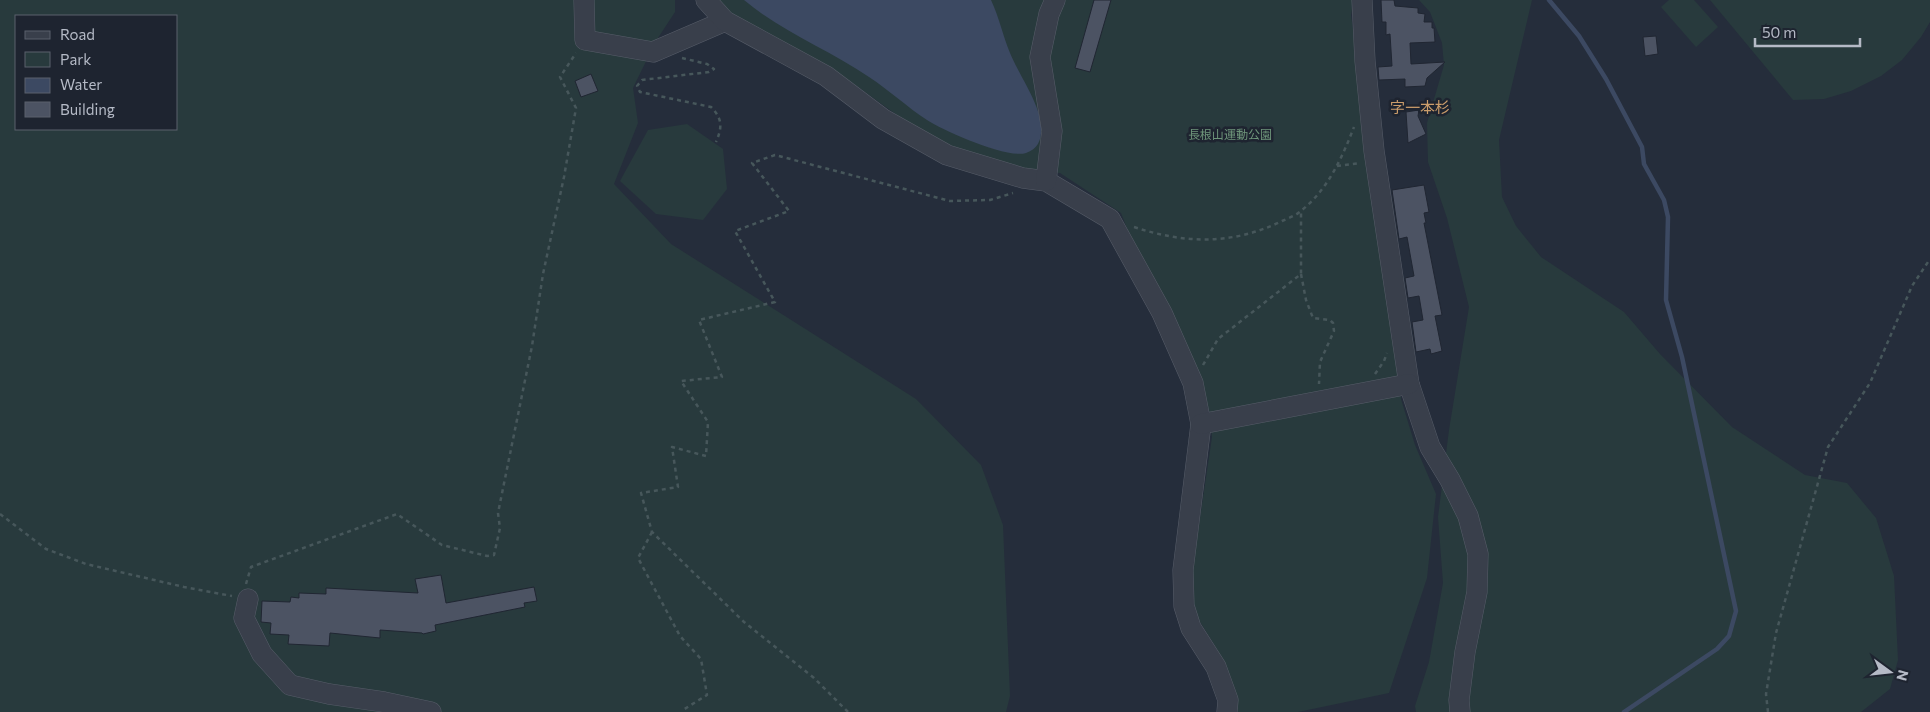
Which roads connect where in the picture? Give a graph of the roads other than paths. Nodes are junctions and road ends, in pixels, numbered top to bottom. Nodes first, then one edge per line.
1 (584, 0) edge
2 (706, 0) edge
3 (1055, 0) edge
4 (1362, 0) edge
5 (725, 21) junction
6 (1046, 180) junction
7 (1409, 384) junction
8 (1201, 424) junction
9 (248, 599) road end
10 (431, 712) edge
11 (1227, 712) edge
12 (1460, 712) edge

1 - 5 street
2 - 5 street
3 - 6 street
4 - 7 street
5 - 6 street
6 - 8 street
7 - 8 street
7 - 12 street
8 - 11 street
9 - 10 street

